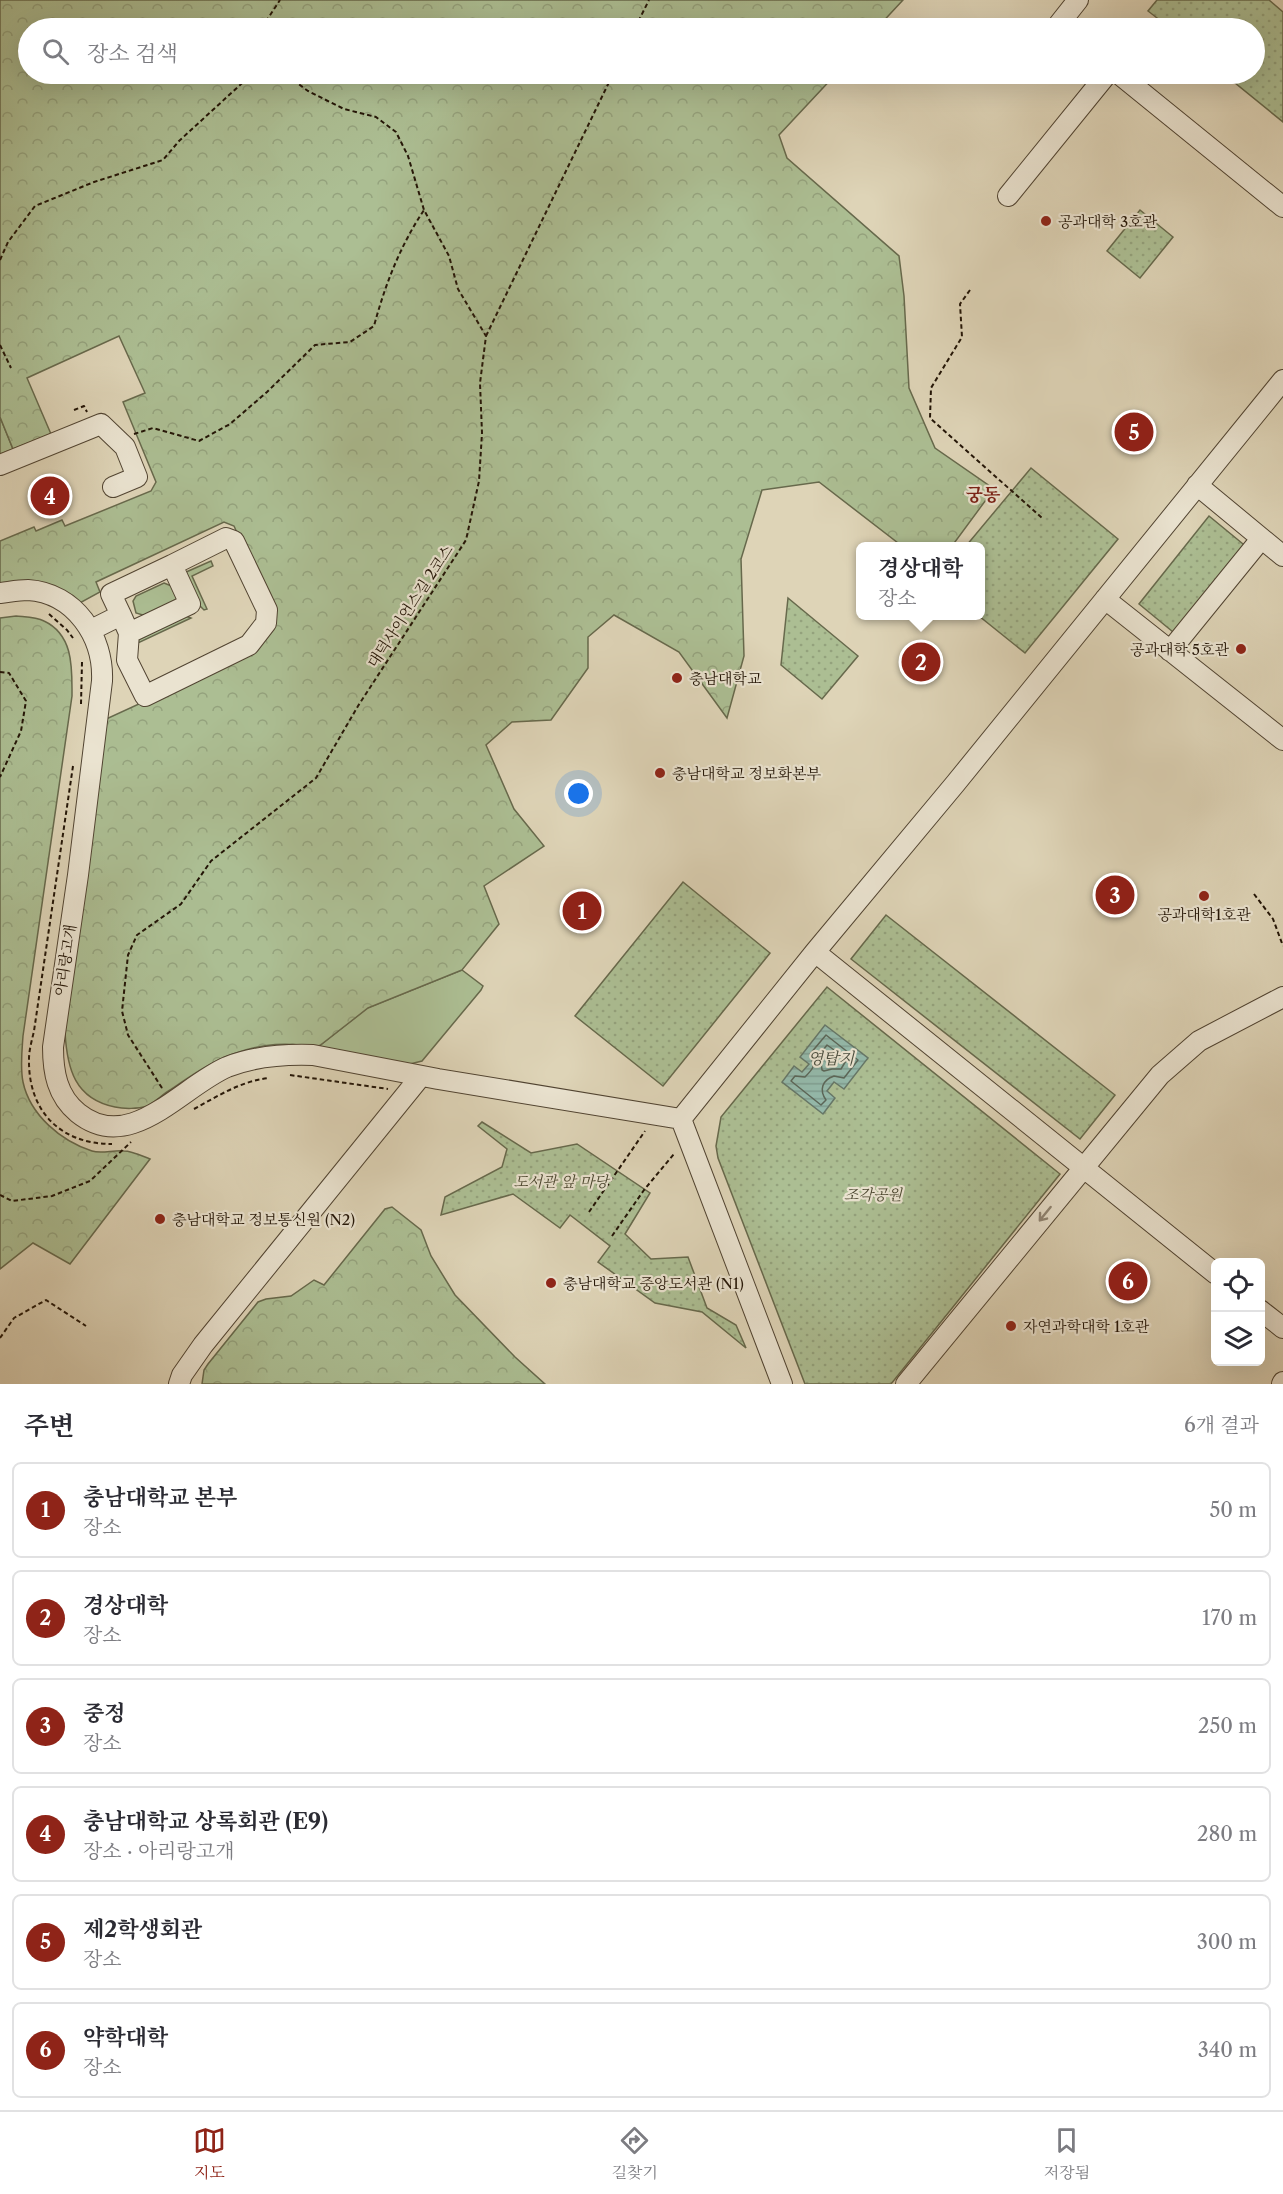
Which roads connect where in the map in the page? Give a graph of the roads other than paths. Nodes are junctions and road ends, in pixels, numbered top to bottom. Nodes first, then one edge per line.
1 (1078, 0) edge
2 (1064, 18) edge
3 (1099, 84) edge
4 (1131, 84) edge
5 (1008, 196) dead end
6 (1283, 207) edge
7 (1283, 381) edge
8 (0, 465) edge
9 (1197, 486) junction
10 (113, 487) dead end
11 (1261, 538) junction
12 (1283, 556) edge
13 (172, 565) junction
14 (0, 593) edge
15 (1105, 599) junction
16 (125, 624) junction
17 (91, 630) junction
18 (1170, 651) junction
19 (1283, 740) edge
20 (815, 952) junction
21 (1283, 997) edge
22 (422, 1076) junction
23 (681, 1119) junction
24 (1082, 1168) junction
25 (1211, 1271) edge
26 (1263, 1312) edge
27 (1283, 1328) edge
28 (179, 1384) edge
29 (782, 1384) edge
30 (906, 1384) edge

1 - 2 street
3 - 5 street
4 - 6 street
7 - 9 street
8 - 10 street
9 - 11 street
9 - 15 street
11 - 12 street
11 - 18 street
13 - 16 street
13 - 16 street
13 - 16 street
14 - 17 street, 아리랑고개
15 - 18 street
15 - 20 street
16 - 17 street
17 - 22 street, 아리랑고개
18 - 19 street
20 - 23 street
20 - 24 street
21 - 24 street
22 - 23 street, 아리랑고개
22 - 28 street
23 - 29 street
24 - 25 street
24 -> 30 street
26 - 27 street

